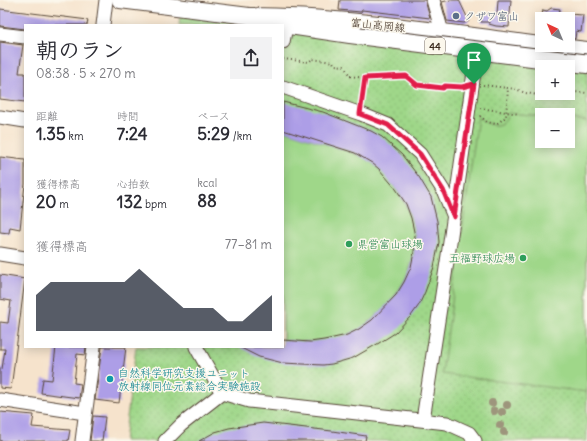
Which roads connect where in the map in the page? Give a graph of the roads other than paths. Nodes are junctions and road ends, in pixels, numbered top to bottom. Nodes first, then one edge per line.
1 (106, 0) edge
2 (120, 0) edge
3 (433, 0) edge
4 (163, 3) edge
5 (249, 16) junction
6 (103, 24) edge
7 (280, 24) edge
8 (284, 25) edge
9 (442, 32) junction
10 (0, 34) edge
11 (24, 37) edge
12 (535, 44) edge
13 (575, 49) edge
14 (587, 50) edge
15 (478, 51) junction
16 (587, 65) edge
17 (284, 87) edge
18 (0, 117) edge
19 (24, 121) edge
20 (454, 217) junction
21 (0, 254) edge
22 (24, 258) edge
23 (94, 348) edge
24 (197, 348) edge
25 (222, 393) junction
26 (0, 400) edge
27 (86, 413) junction
28 (423, 420) junction
29 (82, 441) edge
30 (165, 441) edge
31 (475, 441) edge

1 - 6 street
2 - 4 main road, 44
3 - 9 street
4 - 5 main road, 44
5 - 7 main road, 富山高岡線 / 44
5 - 9 main road, 富山高岡線 / 44
8 - 15 main road, 富山高岡線 / 44
9 - 12 main road, 富山高岡線 / 44
10 - 11 street
13 - 14 main road, 富山高岡線 / 44
15 - 16 main road, 富山高岡線 / 44
15 - 20 street
17 - 20 street
18 - 19 street
20 - 28 street
21 - 22 street
23 - 27 street
24 - 25 street
25 - 28 street
25 - 30 street
26 - 27 street
27 - 29 street
28 - 31 street

